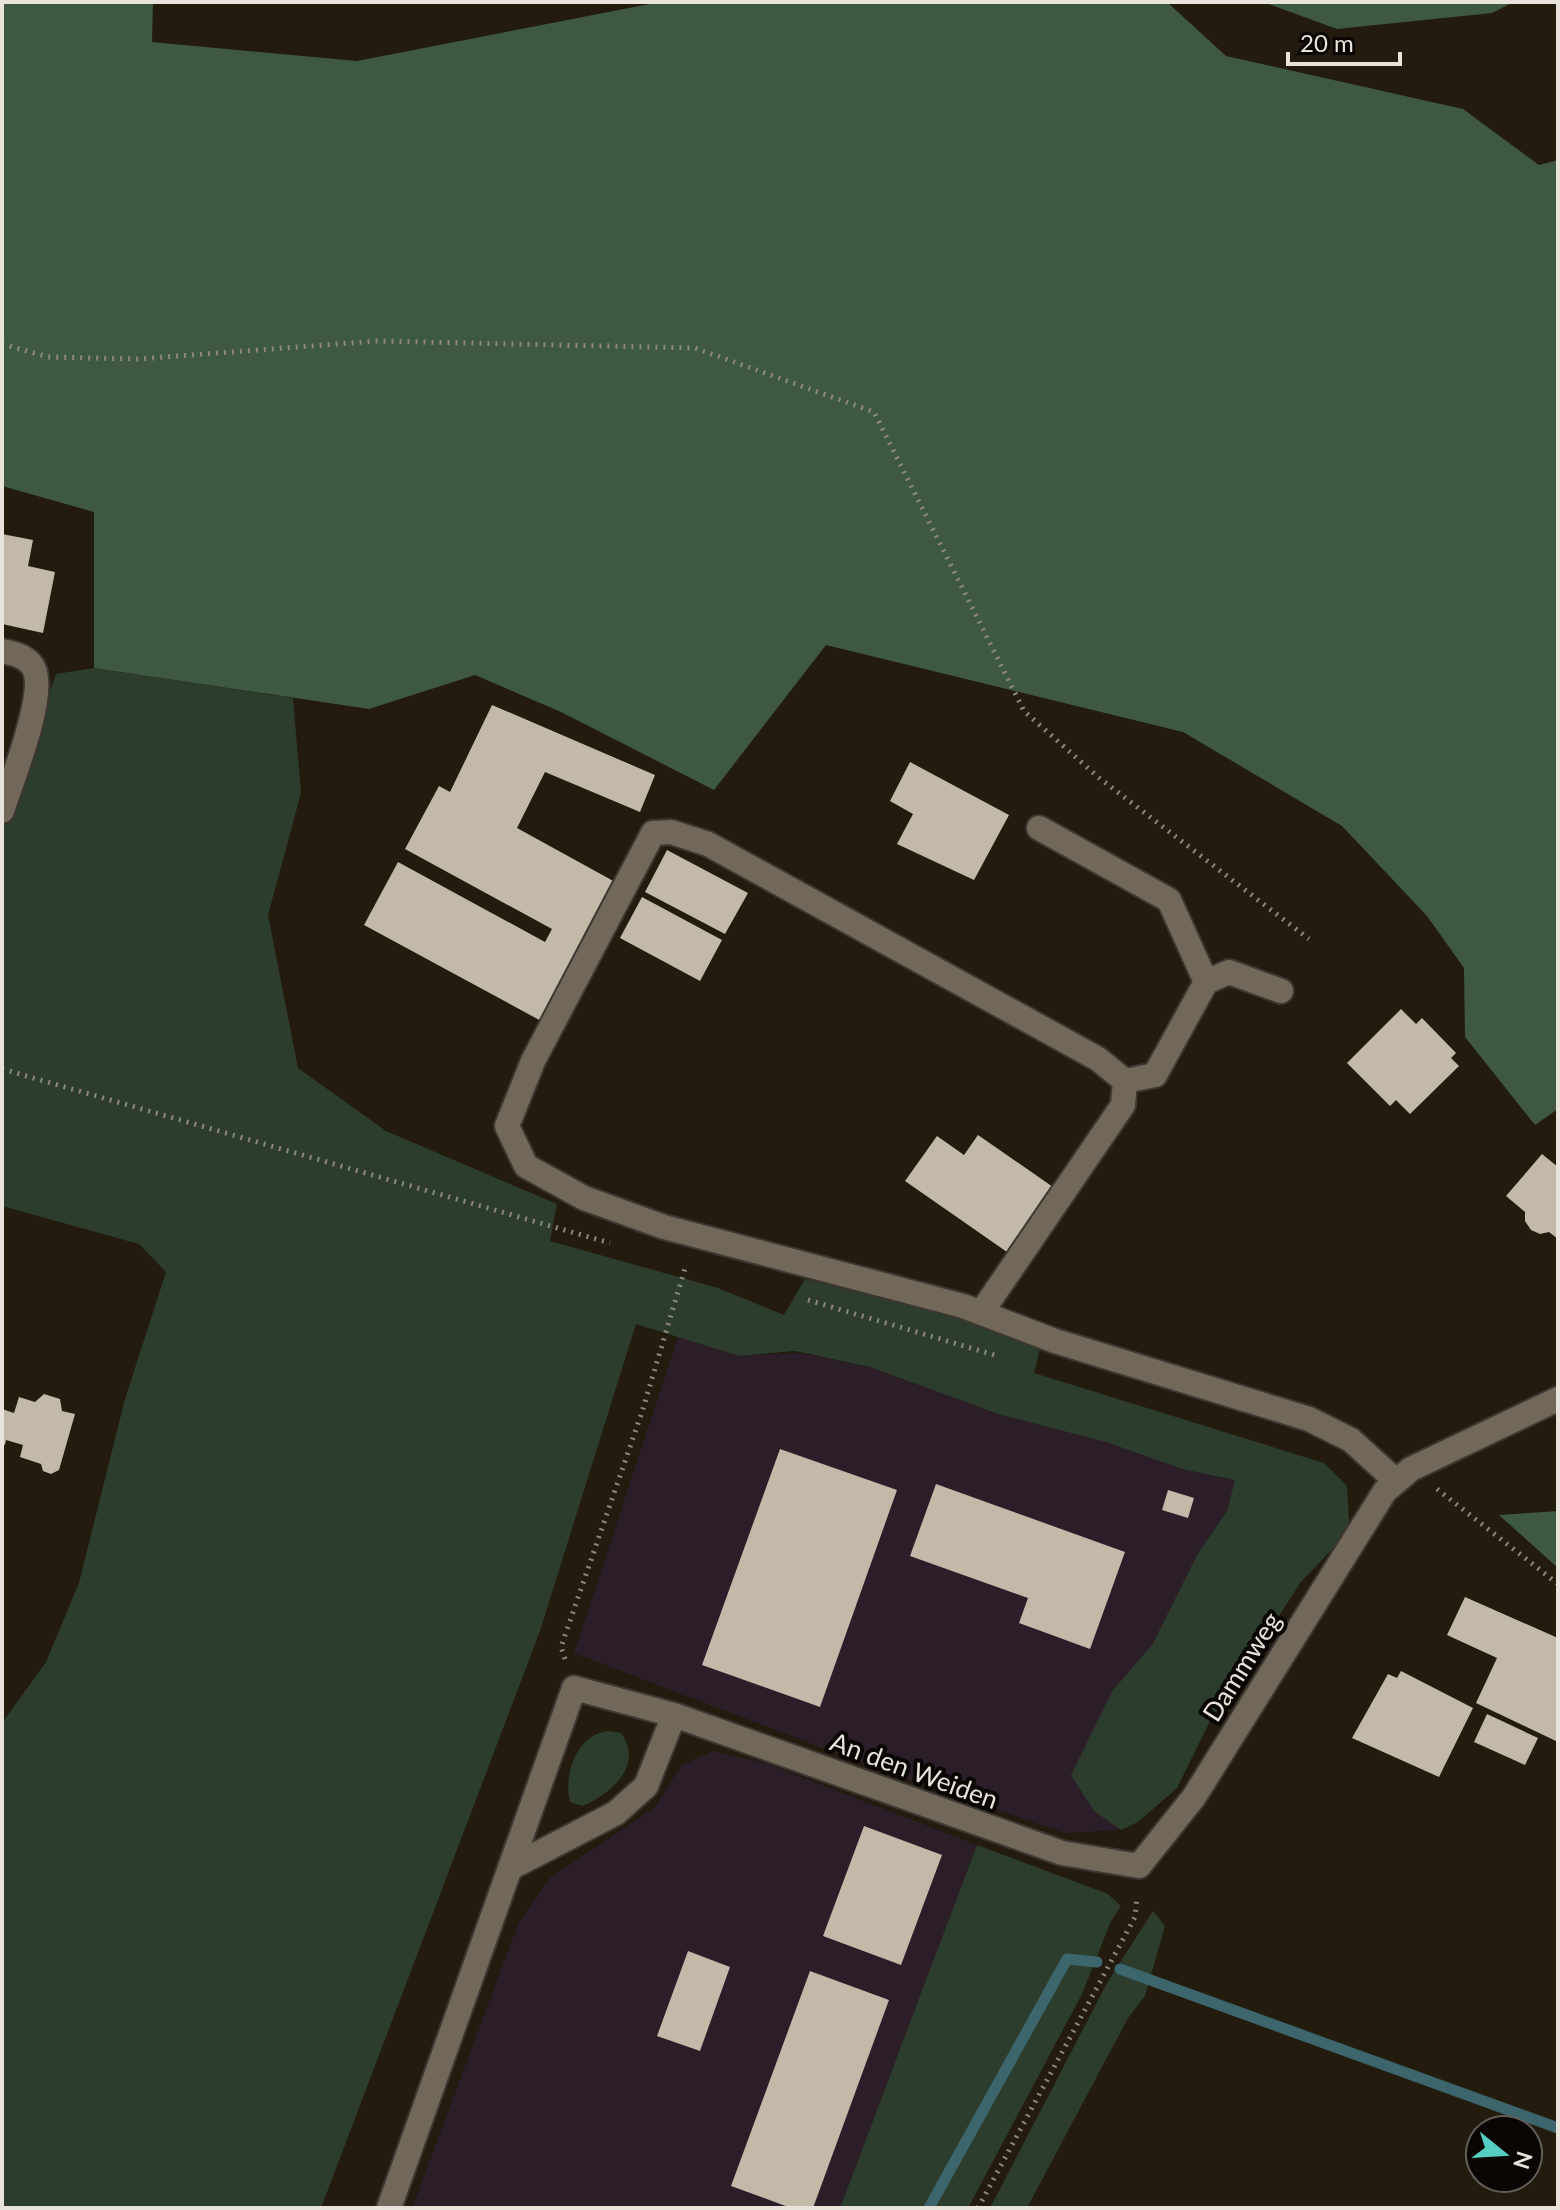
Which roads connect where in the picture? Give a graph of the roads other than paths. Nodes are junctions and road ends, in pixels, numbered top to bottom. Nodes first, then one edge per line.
1 (2, 651) edge
2 (2, 811) edge
3 (1039, 828) dead end
4 (1206, 982) junction
5 (1281, 991) dead end
6 (1125, 1081) junction
7 (981, 1313) junction
8 (1558, 1399) edge
9 (1397, 1480) junction
10 (674, 1715) junction
11 (1139, 1866) joint
12 (510, 1868) junction
13 (389, 2208) edge

1 - 2 street
3 - 4 street
4 - 5 street
4 - 6 street
6 - 7 street
6 - 7 street
7 - 9 street
8 - 9 street
9 - 11 street, Dammweg
10 - 11 street, An den Weiden
10 - 12 street
10 - 12 street, An den Weiden
12 - 13 street

